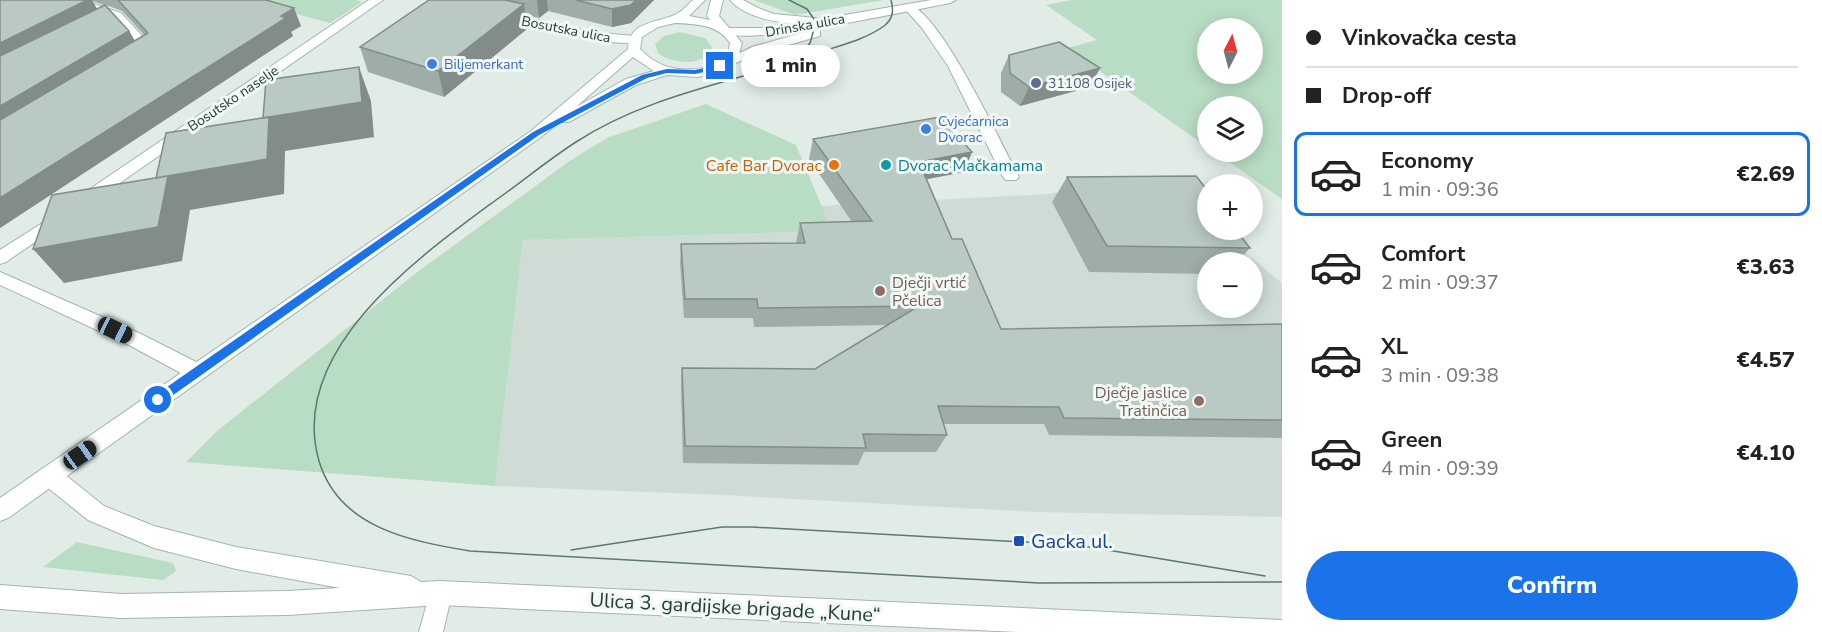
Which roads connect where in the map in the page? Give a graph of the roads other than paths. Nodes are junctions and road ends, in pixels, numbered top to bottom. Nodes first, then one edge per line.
1 (70, 0) edge
2 (377, 0) edge
3 (699, 0) edge
4 (717, 0) edge
5 (736, 0) edge
6 (950, 0) edge
7 (910, 8) junction
8 (487, 13) edge
9 (882, 13) junction
10 (117, 15) junction
11 (675, 19) junction
12 (816, 22) junction
13 (98, 25) edge
14 (725, 30) junction
15 (634, 45) junction
16 (729, 61) junction
17 (133, 63) edge
18 (667, 71) junction
19 (536, 134) junction
20 (1011, 177) dead end
21 (0, 258) edge
22 (0, 278) edge
23 (197, 372) junction
24 (50, 476) junction
25 (0, 511) edge
26 (440, 593) junction
27 (0, 597) edge
28 (431, 632) edge
29 (1282, 632) edge

1 - 10 street
2 - 21 street, Bosutsko naselje
3 - 11 street
4 - 14 street
5 - 12 street
6 - 7 street, Drinska ulica
7 - 9 street, Drinska ulica
7 - 20 street
8 - 15 street, Bosutska ulica
9 - 12 street, Drinska ulica
9 - 16 street, Drinska ulica
10 - 13 street
10 - 17 street
11 - 14 street, Drinska ulica
11 - 15 street
12 - 14 street, Drinska ulica
14 - 16 street
15 - 18 street
15 - 19 street
16 - 18 street, Drinska ulica
18 - 19 street
19 - 23 street
22 - 23 street
23 - 24 street
24 - 25 street
24 - 26 street, Ulica 3. gardijske brigade „Kune“
26 - 27 street, Ulica 3. gardijske brigade „Kune“
26 - 28 street
26 - 29 street, Ulica 3. gardijske brigade „Kune“

